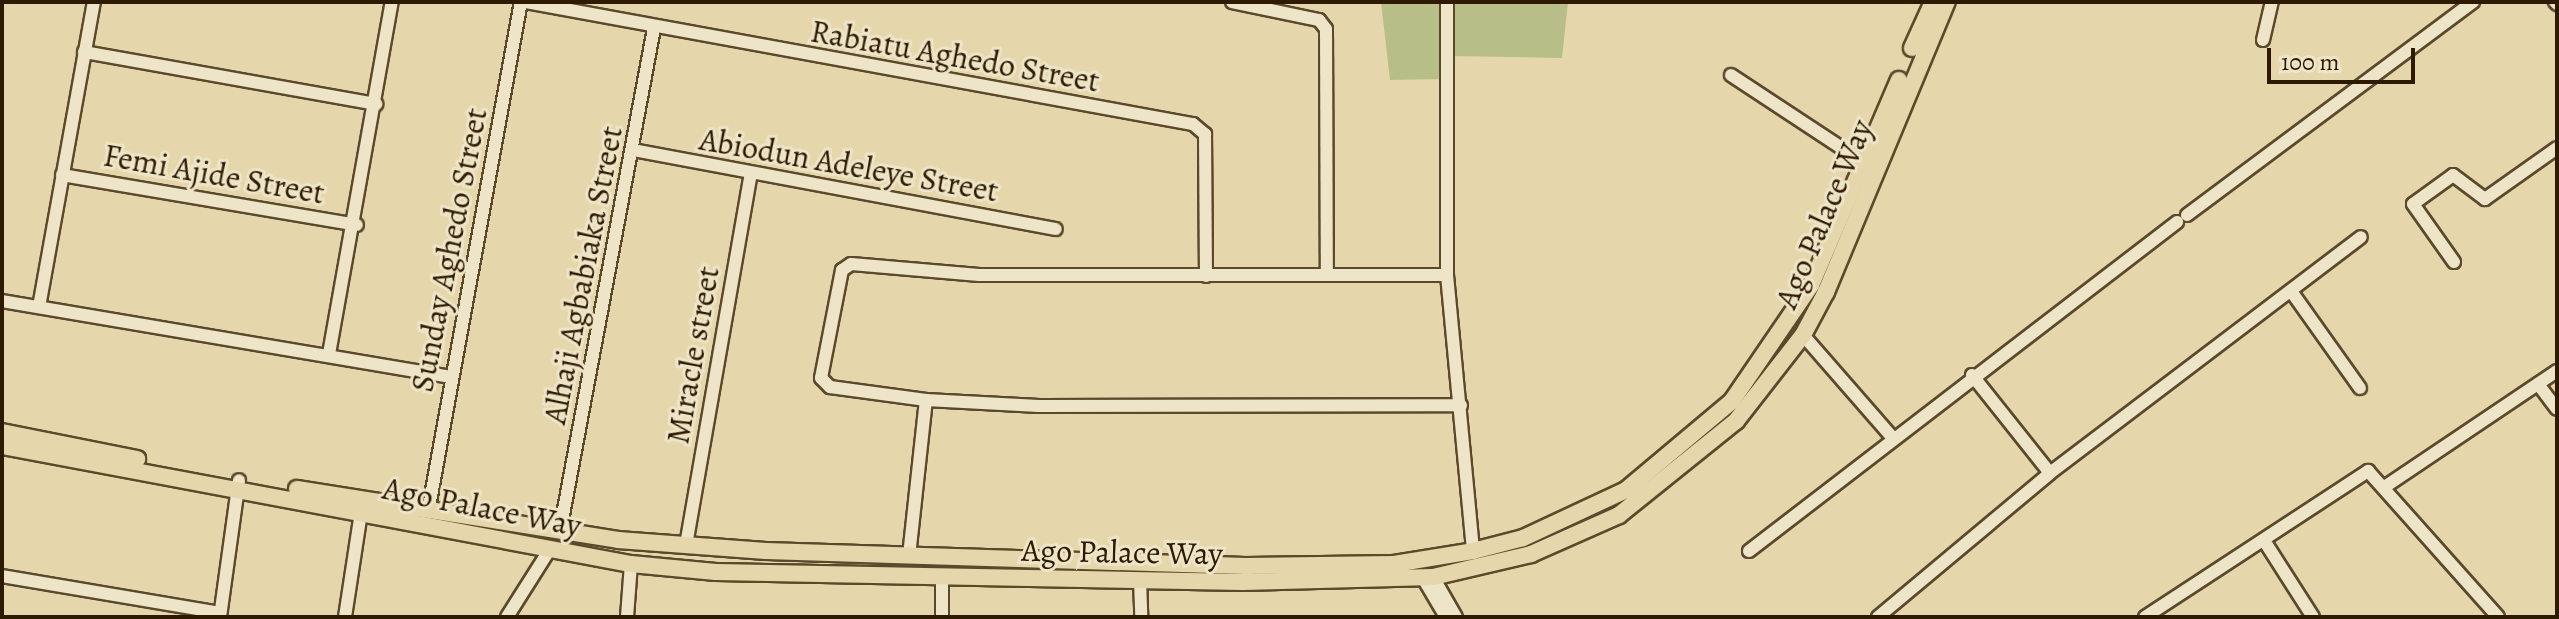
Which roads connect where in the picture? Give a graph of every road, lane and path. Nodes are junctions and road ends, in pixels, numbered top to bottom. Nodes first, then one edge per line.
1 (94, 2) edge
2 (392, 2) edge
3 (523, 2) edge
4 (1232, 2) edge
5 (1447, 2) edge
6 (1933, 2) edge
7 (1947, 2) edge
8 (2272, 2) edge
9 (2473, 2) edge
10 (654, 28) junction
11 (2263, 40) dead end
12 (84, 52) junction
13 (1731, 75) dead end
14 (376, 104) junction
15 (2557, 148) edge
16 (633, 150) junction
17 (1863, 162) junction
18 (751, 174) junction
19 (62, 175) junction
20 (357, 225) junction
21 (1056, 229) dead end
22 (2361, 237) dead end
23 (2454, 262) dead end
24 (1327, 273) junction
25 (1447, 275) junction
26 (1206, 276) junction
27 (2291, 291) junction
28 (2, 301) edge
29 (39, 307) junction
30 (1803, 335) junction
31 (329, 354) junction
32 (2557, 371) edge
33 (1972, 375) junction
34 (450, 377) junction
35 (2538, 384) junction
36 (2360, 388) dead end
37 (926, 400) junction
38 (1461, 405) junction
39 (2557, 409) edge
40 (2, 432) edge
41 (1891, 436) junction
42 (2, 446) edge
43 (2050, 473) junction
44 (238, 484) junction
45 (2386, 486) junction
46 (429, 507) junction
47 (361, 513) junction
48 (560, 531) junction
49 (2265, 542) junction
50 (686, 545) junction
51 (550, 549) junction
52 (1473, 551) junction
53 (1749, 551) dead end
54 (787, 552) junction
55 (809, 553) junction
56 (909, 556) junction
57 (631, 564) junction
58 (2, 576) edge
59 (779, 577) junction
60 (1428, 577) junction
61 (801, 578) junction
62 (942, 578) junction
63 (1140, 579) junction
64 (220, 615) edge
65 (345, 617) edge
66 (507, 617) edge
67 (627, 617) edge
68 (942, 617) edge
69 (1141, 617) edge
70 (1446, 617) edge
71 (1456, 617) edge
72 (1878, 617) edge
73 (2145, 617) edge
74 (2313, 617) edge
75 (2498, 617) edge

1 - 12 street
2 - 14 street
3 - 10 street, Rabiatu Aghedo Street
3 - 34 street, Sunday Aghedo Street
4 - 24 street
5 - 25 street
6 - 17 main road, Ago Palace Way
7 - 30 main road, Ago Palace Way
8 - 11 street
9 - 33 street
10 - 16 street, Alhaji Agbabiaka Street
10 - 26 street, Rabiatu Aghedo Street
12 - 14 street
12 - 19 street
13 - 17 street
14 - 20 street
15 - 23 street
16 - 18 street, Abiodun Adeleye Street
16 - 48 street, Alhaji Agbabiaka Street
17 - 52 main road, Ago Palace Way
18 - 21 street, Abiodun Adeleye Street
18 - 50 street, Miracle street
19 - 20 street, Femi Ajide Street
19 - 29 street
20 - 31 street
22 - 27 street
24 - 25 street
24 - 26 street
25 - 38 street
26 - 37 street
27 - 36 street
27 - 43 street
28 - 29 street
29 - 31 street
30 - 41 street
30 - 60 main road, Ago Palace Way
31 - 34 street
32 - 35 street
33 - 41 street
33 - 43 street
34 - 46 street, Sunday Aghedo Street
35 - 39 street
35 - 45 street
37 - 38 street
37 - 56 street
38 - 52 street
40 - 44 main road, Ago Palace Way
41 - 53 street
42 - 44 main road, Ago Palace Way
43 - 72 street
44 - 46 main road, Ago Palace Way
44 - 47 main road, Ago Palace Way
44 - 64 street
45 - 49 street
45 - 75 street
46 - 48 main road, Ago Palace Way
47 - 51 main road, Ago Palace Way
47 - 65 street
48 - 50 main road, Ago Palace Way
49 - 73 street
49 - 74 street
50 - 54 main road, Ago Palace Way
51 - 57 main road, Ago Palace Way
51 - 66 street
52 - 56 main road, Ago Palace Way
54 - 55 main road, Ago Palace Way
54 - 59 main road
55 - 56 main road, Ago Palace Way
55 - 61 main road
57 - 59 main road, Ago Palace Way
57 - 67 street
58 - 64 street
59 - 61 main road, Ago Palace Way
60 - 63 main road, Ago Palace Way
60 - 70 street
60 - 71 street
61 - 62 main road, Ago Palace Way
62 - 63 main road, Ago Palace Way
62 - 68 street
63 - 69 street

